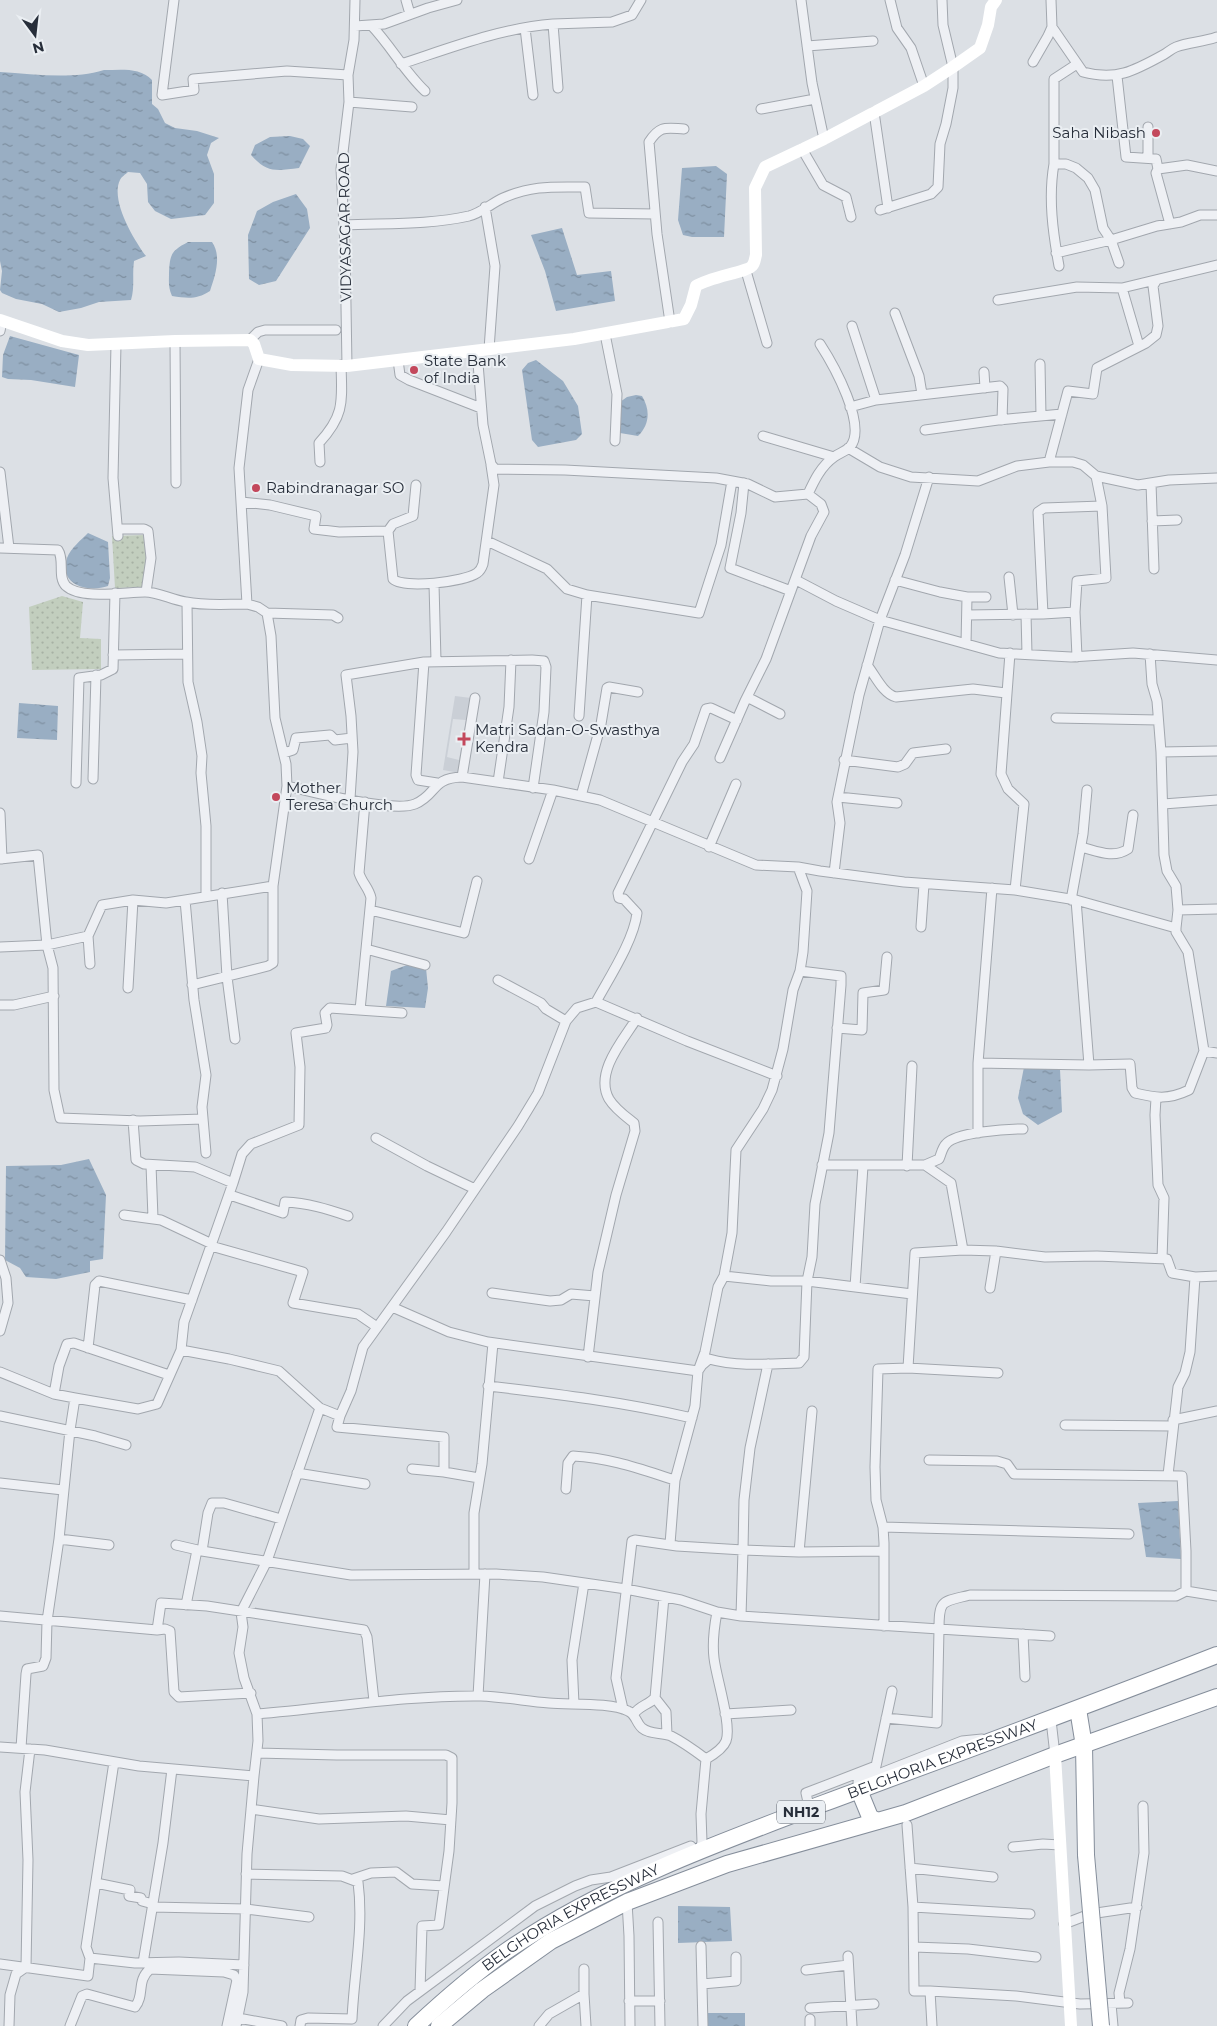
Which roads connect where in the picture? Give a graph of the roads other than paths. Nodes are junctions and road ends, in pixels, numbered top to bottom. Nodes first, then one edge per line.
1 (174, 0) edge
2 (355, 0) edge
3 (406, 0) edge
4 (457, 0) edge
5 (641, 0) edge
6 (801, 0) edge
7 (890, 0) edge
8 (942, 0) edge
9 (996, 0) edge
10 (1050, 0) edge
11 (410, 14) junction
12 (553, 24) junction
13 (371, 25) junction
14 (354, 26) junction
15 (1052, 27) junction
16 (525, 28) junction
17 (1217, 37) edge
18 (873, 40) dead end
19 (807, 46) junction
20 (1033, 62) dead end
21 (401, 64) junction
22 (1077, 64) junction
23 (953, 67) junction
24 (348, 75) junction
25 (1116, 76) junction
26 (924, 86) junction
27 (558, 88) dead end
28 (425, 91) dead end
29 (533, 95) dead end
30 (815, 99) junction
31 (349, 102) junction
32 (412, 107) dead end
33 (761, 109) dead end
34 (874, 112) junction
35 (1148, 127) dead end
36 (684, 129) dead end
37 (824, 139) junction
38 (802, 150) junction
39 (1148, 158) junction
40 (1054, 164) junction
41 (1158, 169) junction
42 (1217, 171) edge
43 (485, 207) junction
44 (655, 214) junction
45 (1217, 215) edge
46 (851, 217) dead end
47 (1170, 224) junction
48 (344, 225) junction
49 (1111, 240) junction
50 (1056, 253) junction
51 (1119, 263) dead end
52 (1217, 265) edge
53 (1059, 266) dead end
54 (746, 270) junction
55 (1156, 281) junction
56 (1122, 288) junction
57 (998, 300) dead end
58 (895, 313) dead end
59 (670, 322) junction
60 (1, 324) edge
61 (852, 326) dead end
62 (336, 330) dead end
63 (605, 334) junction
64 (250, 340) junction
65 (174, 341) junction
66 (116, 344) junction
67 (767, 344) dead end
68 (820, 344) dead end
69 (1139, 346) junction
70 (483, 350) junction
71 (259, 359) junction
72 (398, 360) junction
73 (1040, 364) dead end
74 (344, 365) junction
75 (984, 372) dead end
76 (986, 388) junction
77 (922, 394) junction
78 (876, 400) junction
79 (850, 407) junction
80 (481, 408) junction
81 (1062, 414) junction
82 (1041, 416) junction
83 (1002, 420) junction
84 (925, 430) dead end
85 (763, 436) dead end
86 (615, 442) dead end
87 (848, 448) junction
88 (834, 456) junction
89 (320, 462) dead end
90 (1049, 462) junction
91 (491, 464) junction
92 (0, 472) edge
93 (1096, 476) junction
94 (929, 477) junction
95 (1217, 478) edge
96 (738, 482) junction
97 (176, 483) dead end
98 (1152, 483) junction
99 (416, 485) dead end
100 (808, 494) junction
101 (241, 502) junction
102 (1102, 506) junction
103 (1177, 520) dead end
104 (1152, 521) junction
105 (388, 531) junction
106 (487, 541) junction
107 (5, 548) edge
108 (1154, 569) dead end
109 (1010, 577) dead end
110 (796, 580) junction
111 (895, 580) junction
112 (434, 584) junction
113 (791, 591) junction
114 (146, 592) junction
115 (115, 593) junction
116 (587, 595) junction
117 (967, 597) junction
118 (986, 597) dead end
119 (187, 603) junction
120 (247, 604) junction
121 (1075, 612) junction
122 (267, 613) junction
123 (1026, 614) junction
124 (1043, 614) junction
125 (967, 615) junction
126 (1013, 615) junction
127 (338, 618) dead end
128 (880, 620) junction
129 (966, 644) junction
130 (1010, 653) junction
131 (187, 654) junction
132 (1026, 654) junction
133 (1150, 654) junction
134 (113, 656) junction
135 (1077, 657) junction
136 (511, 660) junction
137 (1217, 660) edge
138 (436, 661) junction
139 (424, 662) junction
140 (868, 665) junction
141 (96, 675) junction
142 (638, 692) dead end
143 (1006, 693) junction
144 (747, 697) junction
145 (475, 698) dead end
146 (780, 714) dead end
147 (579, 716) dead end
148 (1056, 718) dead end
149 (737, 720) junction
150 (1158, 720) junction
151 (352, 738) junction
152 (946, 749) dead end
153 (1217, 750) edge
154 (1161, 752) junction
155 (284, 753) junction
156 (720, 758) dead end
157 (844, 760) junction
158 (462, 777) junction
159 (93, 779) dead end
160 (498, 782) junction
161 (76, 783) dead end
162 (437, 783) junction
163 (736, 784) dead end
164 (286, 786) junction
165 (532, 788) junction
166 (553, 790) junction
167 (1087, 790) dead end
168 (581, 796) junction
169 (838, 797) junction
170 (350, 799) junction
171 (1217, 800) edge
172 (365, 802) junction
173 (898, 803) dead end
174 (1163, 804) junction
175 (0, 813) edge
176 (1133, 815) dead end
177 (653, 822) junction
178 (709, 847) junction
179 (1081, 848) junction
180 (1, 859) edge
181 (529, 859) dead end
182 (798, 867) junction
183 (834, 872) junction
184 (477, 881) dead end
185 (924, 884) junction
186 (273, 886) junction
187 (992, 888) junction
188 (1014, 890) junction
189 (222, 893) junction
190 (206, 895) junction
191 (133, 900) junction
192 (185, 900) junction
193 (1074, 900) junction
194 (1217, 909) edge
195 (370, 910) junction
196 (1178, 910) junction
197 (921, 927) dead end
198 (1176, 928) junction
199 (88, 936) junction
200 (47, 945) junction
201 (0, 948) edge
202 (366, 948) junction
203 (888, 957) dead end
204 (90, 964) dead end
205 (426, 965) dead end
206 (800, 971) junction
207 (227, 977) junction
208 (498, 980) dead end
209 (192, 985) junction
210 (128, 988) dead end
211 (54, 996) junction
212 (596, 1002) junction
213 (0, 1005) edge
214 (360, 1010) junction
215 (402, 1013) dead end
216 (637, 1018) junction
217 (566, 1021) junction
218 (837, 1028) junction
219 (235, 1039) dead end
220 (1204, 1052) junction
221 (1217, 1053) edge
222 (978, 1063) junction
223 (1089, 1065) junction
224 (912, 1066) dead end
225 (777, 1076) junction
226 (1156, 1098) junction
227 (203, 1119) junction
228 (132, 1120) junction
229 (1023, 1129) dead end
230 (978, 1133) junction
231 (376, 1138) dead end
232 (206, 1153) dead end
233 (151, 1165) junction
234 (822, 1165) junction
235 (925, 1165) junction
236 (863, 1166) junction
237 (907, 1166) junction
238 (233, 1183) junction
239 (475, 1189) junction
240 (230, 1195) junction
241 (124, 1215) dead end
242 (348, 1216) dead end
243 (153, 1218) junction
244 (212, 1245) junction
245 (963, 1250) junction
246 (996, 1251) junction
247 (1162, 1259) junction
248 (0, 1260) edge
249 (724, 1276) junction
250 (1196, 1276) junction
251 (1217, 1276) edge
252 (807, 1281) junction
253 (855, 1287) junction
254 (990, 1288) dead end
255 (492, 1293) dead end
256 (912, 1294) junction
257 (595, 1296) junction
258 (192, 1300) junction
259 (392, 1307) junction
260 (377, 1327) junction
261 (0, 1331) edge
262 (493, 1343) junction
263 (88, 1348) junction
264 (181, 1350) junction
265 (588, 1357) junction
266 (768, 1364) junction
267 (908, 1368) junction
268 (698, 1371) junction
269 (0, 1372) edge
270 (998, 1373) dead end
271 (169, 1374) junction
272 (488, 1386) junction
273 (54, 1394) junction
274 (75, 1398) junction
275 (320, 1408) junction
276 (812, 1411) dead end
277 (1217, 1411) edge
278 (0, 1416) edge
279 (340, 1416) junction
280 (692, 1418) junction
281 (1173, 1423) junction
282 (1065, 1425) dead end
283 (70, 1430) junction
284 (126, 1444) dead end
285 (929, 1460) dead end
286 (412, 1470) dead end
287 (444, 1472) junction
288 (297, 1473) junction
289 (1168, 1475) junction
290 (478, 1478) junction
291 (675, 1480) junction
292 (0, 1483) edge
293 (365, 1484) dead end
294 (566, 1489) dead end
295 (63, 1490) junction
296 (280, 1519) junction
297 (883, 1527) junction
298 (1129, 1534) dead end
299 (59, 1539) junction
300 (670, 1544) junction
301 (109, 1545) dead end
302 (176, 1545) dead end
303 (200, 1550) junction
304 (743, 1550) junction
305 (884, 1551) junction
306 (799, 1552) junction
307 (267, 1560) junction
308 (474, 1574) junction
309 (485, 1574) junction
310 (584, 1583) junction
311 (626, 1589) junction
312 (1186, 1591) junction
313 (1217, 1596) edge
314 (664, 1597) junction
315 (186, 1605) junction
316 (241, 1612) junction
317 (717, 1612) junction
318 (0, 1616) edge
319 (741, 1616) junction
320 (47, 1621) junction
321 (884, 1626) junction
322 (940, 1629) junction
323 (157, 1630) junction
324 (1024, 1634) junction
325 (1050, 1636) dead end
326 (1217, 1655) edge
327 (1024, 1678) dead end
328 (892, 1691) dead end
329 (251, 1693) junction
330 (478, 1696) junction
331 (1217, 1697) edge
332 (655, 1698) junction
333 (374, 1702) junction
334 (574, 1704) junction
335 (623, 1709) junction
336 (1078, 1709) junction
337 (791, 1710) dead end
338 (257, 1714) junction
339 (634, 1714) junction
340 (725, 1714) junction
341 (886, 1718) junction
342 (1050, 1720) junction
343 (667, 1734) junction
344 (1012, 1734) junction
345 (1084, 1746) junction
346 (0, 1747) edge
347 (25, 1748) junction
348 (257, 1753) junction
349 (1055, 1755) junction
350 (706, 1758) junction
351 (114, 1762) junction
352 (172, 1769) junction
353 (254, 1776) junction
354 (863, 1789) junction
355 (808, 1802) junction
356 (1143, 1806) dead end
357 (251, 1809) junction
358 (451, 1820) junction
359 (877, 1821) junction
360 (907, 1825) dead end
361 (1060, 1845) junction
362 (701, 1846) junction
363 (1013, 1847) dead end
364 (910, 1868) junction
365 (246, 1874) junction
366 (993, 1877) dead end
367 (353, 1879) junction
368 (96, 1883) junction
369 (444, 1886) junction
370 (627, 1902) junction
371 (152, 1906) junction
372 (913, 1907) junction
373 (1137, 1907) junction
374 (246, 1909) junction
375 (1030, 1914) dead end
376 (309, 1917) dead end
377 (658, 1922) dead end
378 (1064, 1924) junction
379 (701, 1946) dead end
380 (914, 1947) junction
381 (1036, 1956) dead end
382 (736, 1957) dead end
383 (90, 1958) junction
384 (143, 1963) junction
385 (0, 1964) edge
386 (244, 1965) junction
387 (26, 1967) junction
388 (584, 1969) dead end
389 (806, 1970) dead end
390 (702, 1984) junction
391 (930, 1990) junction
392 (420, 1991) junction
393 (584, 1994) junction
394 (629, 2001) junction
395 (660, 2001) junction
396 (1069, 2003) junction
397 (1120, 2003) junction
398 (874, 2004) dead end
399 (850, 2005) junction
400 (810, 2008) dead end
401 (237, 2022) edge
402 (73, 2025) edge
403 (9, 2026) edge
404 (227, 2026) edge
405 (282, 2026) edge
406 (300, 2026) edge
407 (383, 2026) edge
408 (416, 2026) edge
409 (440, 2026) edge
410 (539, 2026) edge
411 (586, 2026) edge
412 (630, 2026) edge
413 (660, 2026) edge
414 (703, 2026) edge
415 (852, 2026) edge
416 (932, 2026) edge
417 (1071, 2026) edge
418 (1101, 2026) edge
419 (1113, 2026) edge

1 - 24 street
2 - 14 street, VIDYASAGAR ROAD
3 - 11 street
4 - 11 street
5 - 12 street
6 - 19 street
7 - 26 street
8 - 23 street
9 - 23 street
10 - 15 street
11 - 13 street
12 - 16 street
12 - 27 street
13 - 14 street
13 - 21 street
14 - 24 street, VIDYASAGAR ROAD
15 - 20 street
15 - 22 street
16 - 21 street
16 - 29 street
17 - 25 street
18 - 19 street
19 - 30 street
21 - 28 street
22 - 25 street
22 - 40 street
23 - 26 street
23 - 34 street
24 - 31 street, VIDYASAGAR ROAD
25 - 39 street
26 - 34 street
30 - 33 street
30 - 37 street
31 - 32 street
31 - 48 street, VIDYASAGAR ROAD
34 - 37 street
35 - 39 street
36 - 44 street
37 - 38 street
38 - 46 street
38 - 54 street
39 - 41 street
40 - 49 street
40 - 50 street
41 - 42 street
41 - 47 street
43 - 44 street
43 - 48 street
43 - 70 street
44 - 59 street
45 - 47 street
47 - 49 street
48 - 74 street, VIDYASAGAR ROAD
49 - 50 street
49 - 51 street
50 - 53 street
52 - 55 street
54 - 59 street
54 - 67 street
55 - 56 street
55 - 69 street
56 - 57 street
56 - 69 street
58 - 77 street
59 - 63 street
60 - 66 street
61 - 78 street
62 - 64 street
63 - 70 street
63 - 86 street
64 - 65 street
64 - 71 street
65 - 66 street
65 - 97 street
66 - 114 street
68 - 79 street
69 - 81 street
70 - 72 street
70 - 80 street
71 - 74 street
71 - 101 street
72 - 74 street
72 - 80 street
73 - 82 street
74 - 89 street, VIDYASAGAR ROAD
75 - 76 street
76 - 77 street
76 - 83 street
77 - 78 street
78 - 79 street
79 - 87 street
80 - 91 street
81 - 82 street
81 - 90 street
82 - 83 street
83 - 84 street
85 - 88 street
87 - 88 street
87 - 94 street
88 - 100 street
90 - 93 street
90 - 94 street
91 - 96 street
91 - 106 street
92 - 107 street
93 - 98 street
93 - 102 street
94 - 111 street
95 - 98 street
96 - 100 street
96 - 113 street
96 - 116 street
98 - 104 street
99 - 105 street
100 - 110 street
101 - 105 street
101 - 120 street
102 - 121 street
102 - 124 street
103 - 104 street
104 - 108 street
105 - 112 street
106 - 112 street
106 - 116 street
107 - 115 street
109 - 126 street
110 - 113 street
110 - 128 street
111 - 117 street
111 - 128 street
112 - 138 street
113 - 144 street
114 - 115 street
114 - 119 street
115 - 134 street
116 - 147 street
117 - 118 street
117 - 125 street
119 - 120 street
119 - 131 street
120 - 122 street
121 - 124 street
121 - 135 street
122 - 127 street
122 - 155 street
123 - 124 street
123 - 126 street
123 - 132 street
125 - 126 street
125 - 129 street
128 - 129 street
128 - 140 street
129 - 130 street
130 - 132 street
130 - 143 street
131 - 134 street
131 - 190 street
132 - 135 street
133 - 135 street
133 - 137 street
133 - 150 street
134 - 141 street
136 - 138 street
136 - 160 street
136 - 165 street
138 - 139 street
139 - 151 street
139 - 162 street
140 - 143 street
140 - 157 street
141 - 159 street
141 - 161 street
142 - 168 street
143 - 188 street
144 - 146 street
144 - 149 street
145 - 158 street
148 - 150 street
149 - 156 street
149 - 177 street
150 - 154 street
151 - 155 street
151 - 170 street
152 - 157 street
153 - 154 street
154 - 174 street
155 - 164 street
157 - 169 street
158 - 160 street
158 - 162 street
160 - 165 street
162 - 172 street
163 - 178 street
164 - 170 street
164 - 186 street
165 - 166 street
166 - 168 street
166 - 181 street
167 - 179 street
168 - 177 street
169 - 173 street
169 - 183 street
170 - 172 street
171 - 174 street
172 - 195 street
174 - 196 street
175 - 180 street
176 - 179 street
177 - 178 street
177 - 212 street
178 - 182 street
179 - 193 street
180 - 200 street
182 - 183 street
182 - 206 street
183 - 185 street
184 - 195 street
185 - 187 street
185 - 197 street
186 - 189 street
186 - 207 street
187 - 188 street
187 - 222 street
188 - 193 street
189 - 190 street
189 - 207 street
190 - 192 street
191 - 192 street
191 - 199 street
191 - 210 street
192 - 209 street
193 - 198 street
193 - 223 street
194 - 196 street
195 - 202 street
196 - 198 street
198 - 220 street
199 - 200 street
199 - 204 street
200 - 201 street
200 - 211 street
202 - 205 street
202 - 214 street
203 - 218 street
206 - 218 street
206 - 225 street
207 - 209 street
207 - 219 street
208 - 217 street
209 - 227 street
211 - 213 street
211 - 228 street
212 - 216 street
212 - 217 street
214 - 215 street
214 - 238 street
216 - 225 street
216 - 257 street
217 - 239 street
218 - 234 street
220 - 221 street
220 - 226 street
222 - 223 street
222 - 230 street
223 - 226 street
224 - 237 street
225 - 249 street
226 - 247 street
227 - 228 street
227 - 232 street
228 - 233 street
229 - 230 street
230 - 235 street
231 - 239 street
233 - 238 street
233 - 243 street
234 - 236 street
234 - 252 street
235 - 237 street
235 - 245 street
236 - 237 street
236 - 253 street
238 - 240 street
239 - 259 street
240 - 242 street
240 - 244 street
241 - 243 street
243 - 244 street
244 - 258 street
244 - 260 street
245 - 246 street
245 - 256 street
246 - 247 street
246 - 254 street
247 - 250 street
248 - 261 street
249 - 252 street
249 - 268 street
250 - 251 street
250 - 281 street
252 - 253 street
252 - 266 street
253 - 256 street
255 - 257 street
256 - 267 street
257 - 265 street
258 - 263 street
258 - 264 street
259 - 260 street
259 - 262 street
260 - 279 street
262 - 265 street
262 - 272 street
263 - 271 street
263 - 273 street
264 - 271 street
264 - 275 street
265 - 268 street
266 - 268 street
266 - 304 street
267 - 270 street
267 - 297 street
268 - 280 street
269 - 273 street
271 - 274 street
272 - 280 street
272 - 290 street
273 - 274 street
274 - 283 street
275 - 279 street
275 - 288 street
276 - 306 street
277 - 281 street
278 - 283 street
279 - 287 street
280 - 291 street
281 - 282 street
281 - 289 street
283 - 284 street
283 - 295 street
285 - 289 street
286 - 287 street
287 - 290 street
288 - 293 street
288 - 296 street
289 - 312 street
290 - 308 street
291 - 294 street
291 - 300 street
292 - 295 street
295 - 299 street
296 - 303 street
296 - 307 street
297 - 298 street
297 - 305 street
299 - 301 street
299 - 320 street
300 - 304 street
300 - 311 street
302 - 303 street
303 - 307 street
303 - 315 street
304 - 306 street
304 - 319 street
305 - 306 street
305 - 321 street
307 - 308 street
307 - 316 street
308 - 309 street
309 - 310 street
309 - 330 street
310 - 311 street
310 - 334 street
311 - 314 street
311 - 335 street
312 - 313 street
312 - 322 street
314 - 317 street
314 - 332 street
315 - 316 street
315 - 323 street
316 - 329 street
316 - 333 street
317 - 319 street
317 - 340 street
318 - 320 street
319 - 321 street
320 - 323 street
320 - 347 street
321 - 322 street
322 - 324 street
322 - 341 street
323 - 329 street
324 - 325 street
324 - 327 street
326 - 336 highway, BELGHORIA EXPRESSWAY / NH12
328 - 341 street
329 - 338 street
330 - 333 street
330 - 334 street
331 - 345 highway, BELGHORIA EXPRESSWAY / NH12
332 - 339 street
332 - 343 street
333 - 338 street
334 - 335 street
335 - 339 street
336 - 342 highway, BELGHORIA EXPRESSWAY / NH12
336 - 345 highway
337 - 340 street
338 - 348 street
339 - 343 street
340 - 350 street
341 - 355 street
342 - 344 highway, BELGHORIA EXPRESSWAY / NH12
342 - 349 street
343 - 350 street
344 - 354 highway, BELGHORIA EXPRESSWAY / NH12
344 - 355 street
345 - 349 highway, BELGHORIA EXPRESSWAY / NH12
345 - 418 highway, bridge
346 - 347 street
347 - 351 street
347 - 387 street
348 - 353 street
348 - 358 street
349 - 359 highway, BELGHORIA EXPRESSWAY / NH12
349 - 361 street
350 - 362 street
351 - 352 street
351 - 368 street
352 - 353 street
352 - 371 street
353 - 357 street
354 - 359 highway
354 - 362 highway, BELGHORIA EXPRESSWAY / NH12
355 - 362 street
356 - 373 street
357 - 358 street
357 - 365 street
358 - 369 street
359 - 370 highway, BELGHORIA EXPRESSWAY / NH12
360 - 364 street
361 - 363 street
361 - 378 street
362 - 392 street
362 - 408 highway, BELGHORIA EXPRESSWAY / NH12
364 - 366 street
364 - 372 street
365 - 367 street
365 - 374 street
367 - 369 street
367 - 406 street
368 - 371 street
368 - 383 street
369 - 392 street
370 - 394 street
370 - 409 highway, BELGHORIA EXPRESSWAY / NH12
371 - 374 street
371 - 384 street
372 - 375 street
372 - 380 street
373 - 378 street
373 - 397 street
374 - 376 street
374 - 386 street
377 - 395 street
378 - 396 street
379 - 390 street
380 - 381 street
380 - 391 street
382 - 390 street
383 - 384 street
383 - 387 street
384 - 386 street
385 - 387 street
386 - 401 street
387 - 403 street
388 - 393 street
389 - 399 street
390 - 414 street
391 - 396 street
391 - 416 street
392 - 407 street
393 - 410 street
393 - 411 street
394 - 395 street
394 - 412 street
395 - 413 street
396 - 397 street
396 - 417 street
397 - 419 street
398 - 399 street
399 - 400 street
399 - 415 street
401 - 405 street
402 - 404 street

